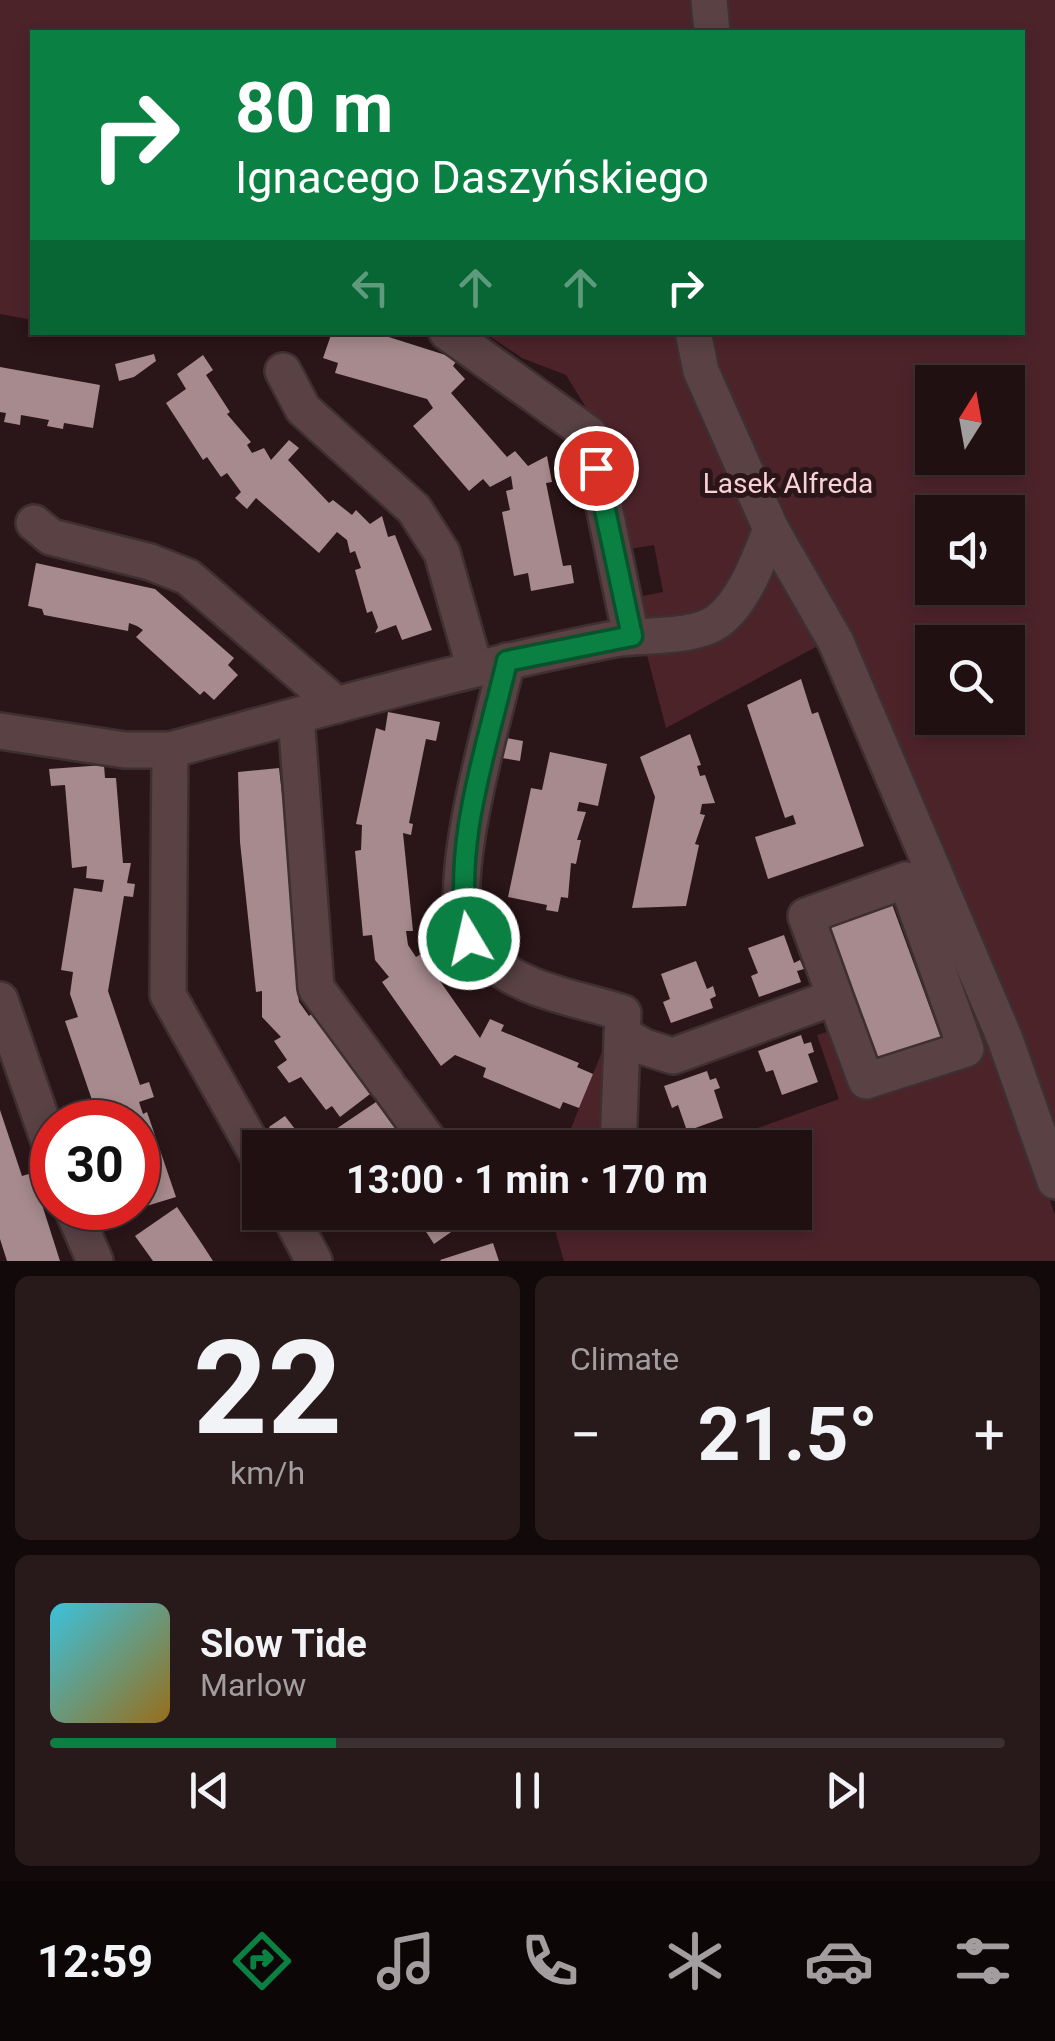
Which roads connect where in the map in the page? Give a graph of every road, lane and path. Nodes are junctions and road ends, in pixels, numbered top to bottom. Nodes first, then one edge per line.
1 (709, 0) edge
2 (712, 30) edge
3 (450, 335) edge
4 (694, 335) edge
5 (283, 372) dead end
6 (34, 523) dead end
7 (770, 529) junction
8 (632, 636) junction
9 (491, 665) junction
10 (337, 705) junction
11 (296, 716) junction
12 (0, 731) edge
13 (170, 750) junction
14 (919, 876) junction
15 (835, 996) junction
16 (0, 1000) edge
17 (622, 1034) junction
18 (35, 1100) edge
19 (244, 1130) edge
20 (421, 1130) edge
21 (619, 1130) edge
22 (1055, 1180) edge
23 (82, 1230) edge
24 (298, 1230) edge
25 (95, 1261) edge
26 (314, 1261) edge

1 - 2 street
3 - 8 street
4 - 7 street
5 - 9 street
6 - 10 street
7 - 8 street
7 - 14 street
8 - 9 street
9 - 10 street
9 - 17 street
10 - 11 street
11 - 13 street
11 - 20 street
12 - 13 street
13 - 19 street
14 - 15 street
14 - 15 street
14 - 22 street
15 - 17 street
16 - 18 street
17 - 21 street
23 - 25 street
24 - 26 street

